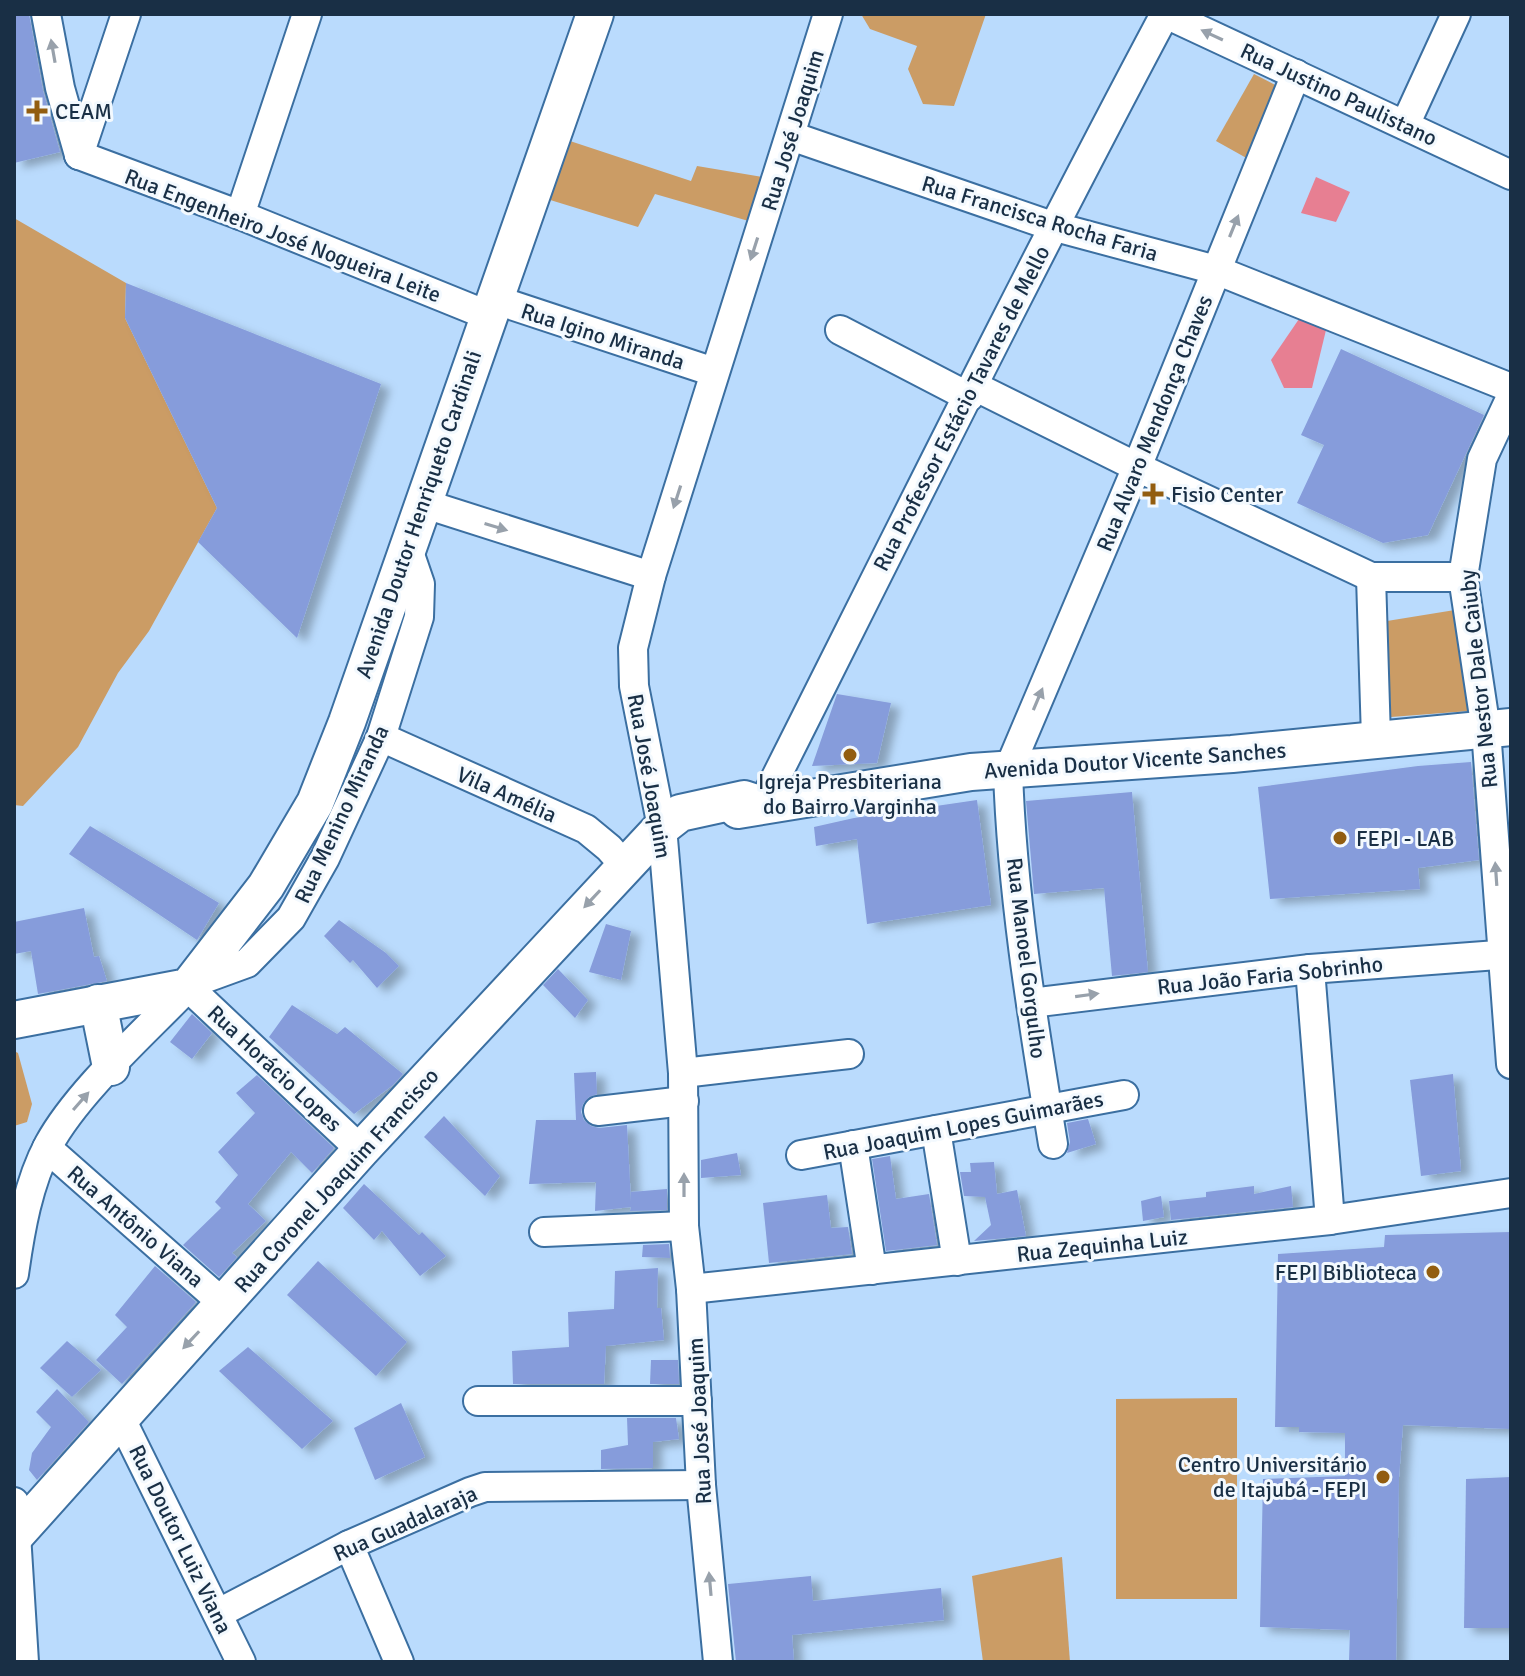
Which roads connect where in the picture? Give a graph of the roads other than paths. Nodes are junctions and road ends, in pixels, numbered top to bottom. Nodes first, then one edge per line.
1 (46, 14) edge
2 (126, 14) edge
3 (307, 14) edge
4 (595, 14) edge
5 (828, 14) edge
6 (1166, 14) edge
7 (1456, 14) edge
8 (1296, 74) junction
9 (106, 81) junction
10 (60, 88) junction
11 (1405, 125) junction
12 (791, 136) junction
13 (79, 155) junction
14 (1511, 175) edge
15 (240, 215) junction
16 (1052, 226) junction
17 (1216, 270) junction
18 (490, 307) junction
19 (840, 330) dead end
20 (714, 372) junction
21 (1511, 388) edge
22 (971, 391) junction
23 (1511, 397) edge
24 (1137, 467) junction
25 (422, 503) junction
26 (407, 546) junction
27 (651, 576) junction
28 (1371, 577) junction
29 (1463, 577) junction
30 (1499, 728) edge
31 (381, 737) junction
32 (1376, 738) junction
33 (1008, 771) junction
34 (762, 805) junction
35 (662, 827) junction
36 (624, 865) junction
37 (1506, 954) edge
38 (1310, 969) junction
39 (190, 985) junction
40 (98, 1003) junction
41 (1031, 1003) junction
42 (14, 1020) edge
43 (849, 1054) dead end
44 (1511, 1064) edge
45 (111, 1067) junction
46 (683, 1073) junction
47 (1124, 1095) dead end
48 (684, 1101) junction
49 (1047, 1110) junction
50 (598, 1111) dead end
51 (936, 1130) junction
52 (1053, 1144) dead end
53 (853, 1145) junction
54 (47, 1148) junction
55 (361, 1150) junction
56 (801, 1155) dead end
57 (1511, 1193) edge
58 (1330, 1220) junction
59 (18, 1222) edge
60 (684, 1226) junction
61 (544, 1232) dead end
62 (957, 1261) junction
63 (872, 1270) junction
64 (14, 1274) edge
65 (691, 1289) junction
66 (224, 1304) junction
67 (478, 1401) dead end
68 (697, 1401) junction
69 (120, 1417) junction
70 (701, 1485) junction
71 (15, 1527) edge
72 (349, 1545) junction
73 (219, 1613) junction
74 (24, 1662) edge
75 (241, 1662) edge
76 (399, 1662) edge
77 (718, 1662) edge

10 -> 1 street
2 - 9 street
3 - 15 street
4 - 18 main road, Avenida Doutor Henriqueto Cardinali
5 - 12 street, Rua José Joaquim
8 -> 6 street, Rua Justino Paulistano
6 - 16 street, Rua Professor Estácio Tavares de Mello
7 - 11 street
8 - 11 street, Rua Justino Paulistano
17 -> 8 street, Rua Alvaro Mendonça Chaves
9 - 10 street
9 - 13 street
10 - 13 street
11 - 14 street, Rua Justino Paulistano
12 - 16 street, Rua Francisca Rocha Faria
12 -> 20 street, Rua José Joaquim
13 - 15 street, Rua Engenheiro José Nogueira Leite
15 - 18 street, Rua Engenheiro José Nogueira Leite
16 - 17 street, Rua Francisca Rocha Faria
16 - 22 street, Rua Professor Estácio Tavares de Mello
17 - 21 street, Rua Francisca Rocha Faria
17 - 24 street, Rua Alvaro Mendonça Chaves
18 - 20 street, Rua Igino Miranda
18 - 25 main road, Avenida Doutor Henriqueto Cardinali
19 - 22 street
20 -> 27 street, Rua José Joaquim
22 - 24 street
22 - 34 street, Rua Professor Estácio Tavares de Mello
23 - 29 street, Rua Nestor Dale Caiuby
24 - 28 street
33 -> 24 street, Rua Alvaro Mendonça Chaves
25 - 26 main road, Avenida Doutor Henriqueto Cardinali
25 -> 27 street
26 - 31 street, Rua Menino Miranda
26 - 39 main road, Avenida Doutor Henriqueto Cardinali
27 - 35 street, Rua José Joaquim
28 - 29 street
28 - 32 street
29 - 30 street, Rua Nestor Dale Caiuby
30 - 32 main road, Avenida Doutor Vicente Sanches
37 -> 30 street, Rua Nestor Dale Caiuby
31 - 36 street, Vila Amélia
31 - 39 street, Rua Menino Miranda
32 - 33 main road, Avenida Doutor Vicente Sanches
33 - 34 main road, Avenida Doutor Vicente Sanches
33 - 41 street, Rua Manoel Gorgulho
34 - 35 main road, Avenida Doutor Vicente Sanches
35 - 36 main road, Rua Coronel Joaquim Francisco
35 - 46 street, Rua José Joaquim
36 -> 55 main road, Rua Coronel Joaquim Francisco
37 - 38 street, Rua João Faria Sobrinho
37 - 44 street, Rua Nestor Dale Caiuby
41 -> 38 street, Rua João Faria Sobrinho
38 - 58 street
39 - 40 main road
39 - 45 street
39 - 55 street, Rua Horácio Lopes
40 - 42 main road
40 - 45 main road
41 - 49 street, Rua Manoel Gorgulho
43 - 46 street
54 -> 45 street
46 - 48 street, Rua José Joaquim
47 - 49 street, Rua Joaquim Lopes Guimarães
48 - 50 street
60 -> 48 street, Rua José Joaquim
49 - 51 street, Rua Joaquim Lopes Guimarães
49 - 52 street, Rua Manoel Gorgulho
51 - 53 street, Rua Joaquim Lopes Guimarães
51 - 62 street
53 - 56 street, Rua Joaquim Lopes Guimarães
53 - 63 street
54 - 59 street
54 - 66 street, Rua Antônio Viana
55 - 66 main road, Rua Coronel Joaquim Francisco
57 - 58 street, Rua Zequinha Luiz
58 - 62 street, Rua Zequinha Luiz
59 - 64 street
60 - 61 street
60 - 65 street, Rua José Joaquim
62 - 63 street, Rua Zequinha Luiz
63 - 65 street, Rua Zequinha Luiz
65 - 68 street, Rua José Joaquim
66 -> 69 main road, Rua Coronel Joaquim Francisco
67 - 68 street
68 - 70 street, Rua José Joaquim
69 - 71 main road, Rua Coronel Joaquim Francisco
69 - 73 street, Rua Doutor Luiz Viana
70 - 72 street, Rua Guadalaraja
77 -> 70 street, Rua José Joaquim
71 - 74 street
72 - 73 street, Rua Guadalaraja
72 - 76 street
73 - 75 street, Rua Doutor Luiz Viana

